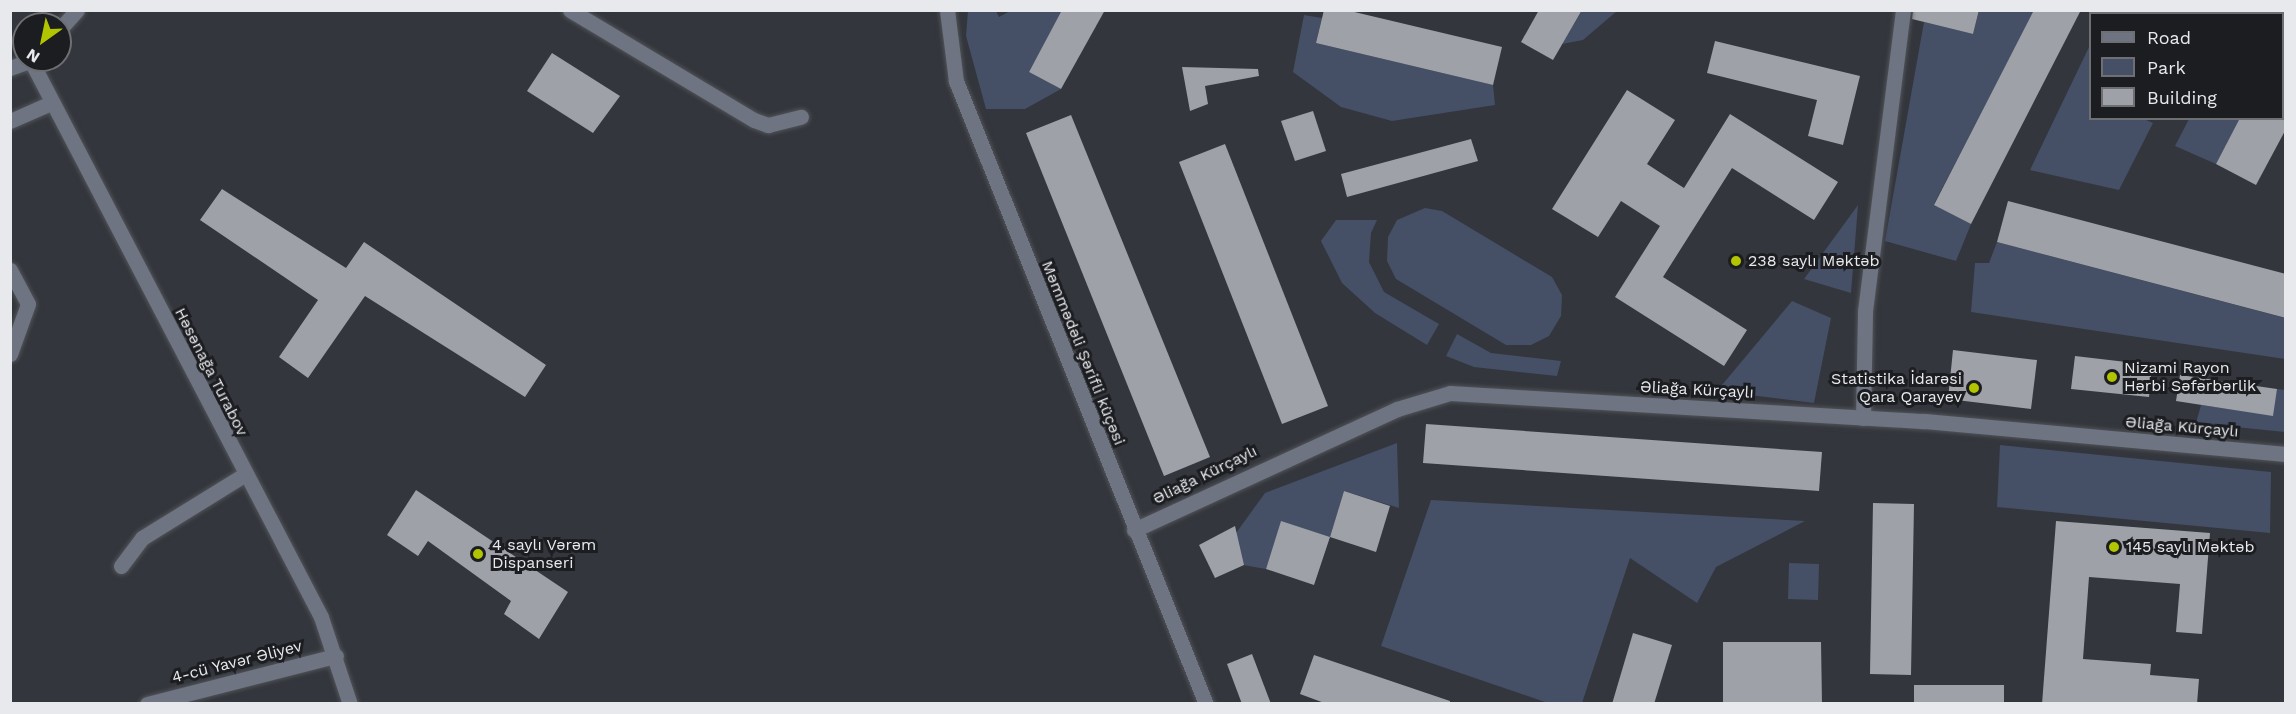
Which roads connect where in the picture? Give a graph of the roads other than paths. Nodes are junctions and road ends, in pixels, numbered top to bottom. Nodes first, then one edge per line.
1 (570, 10) edge
2 (947, 10) edge
3 (1903, 10) edge
4 (37, 72) edge
5 (51, 103) junction
6 (801, 117) dead end
7 (10, 121) edge
8 (10, 270) edge
9 (10, 354) edge
10 (1863, 418) junction
11 (2286, 454) edge
12 (244, 475) junction
13 (1134, 530) junction
14 (121, 566) dead end
15 (336, 656) junction
16 (147, 704) edge
17 (350, 704) edge
18 (1206, 704) edge

1 - 6 street
2 - 13 street, Məmmədəli Şərifli küçəsi
3 - 10 street
4 - 5 street, Həsənağa Turabov
5 - 7 street
5 - 12 street, Həsənağa Turabov
8 - 9 street
10 - 11 street, Əliağa Kürçaylı
10 - 13 street, Əliağa Kürçaylı
12 - 14 street
12 - 15 street, Həsənağa Turabov
13 - 18 street, Məmmədəli Şərifli küçəsi
15 - 16 street, 4-cü Yavər Əliyev
15 - 17 street, Həsənağa Turabov

